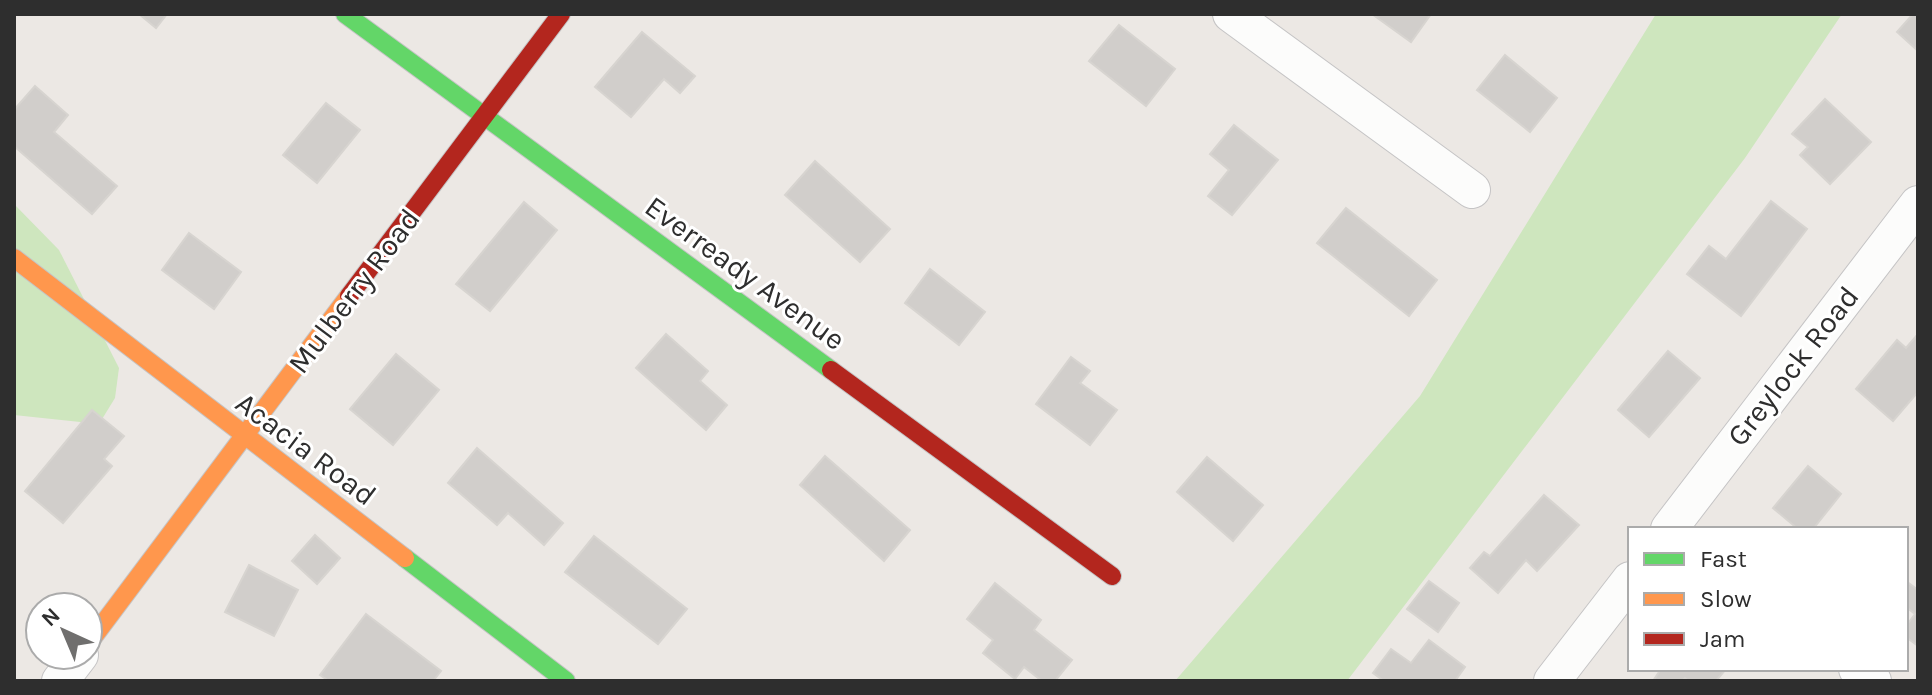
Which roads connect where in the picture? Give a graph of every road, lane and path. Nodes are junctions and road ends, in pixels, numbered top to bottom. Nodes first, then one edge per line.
1 (345, 14) edge
2 (561, 14) edge
3 (1231, 14) edge
4 (486, 115) junction
5 (1472, 190) dead end
6 (1918, 204) edge
7 (14, 258) edge
8 (244, 438) junction
9 (1672, 527) edge
10 (1112, 576) dead end
11 (1628, 583) edge
12 (104, 623) edge
13 (566, 681) edge
14 (1552, 681) edge

1 - 4 street, Everready Avenue
2 - 4 street, Mulberry Road
3 - 5 street
4 - 8 street, Mulberry Road
4 - 10 street, Everready Avenue
6 - 9 street, Greylock Road
7 - 8 street, Acacia Road
8 - 12 street, Mulberry Road
8 - 13 street, Acacia Road
11 - 14 street

